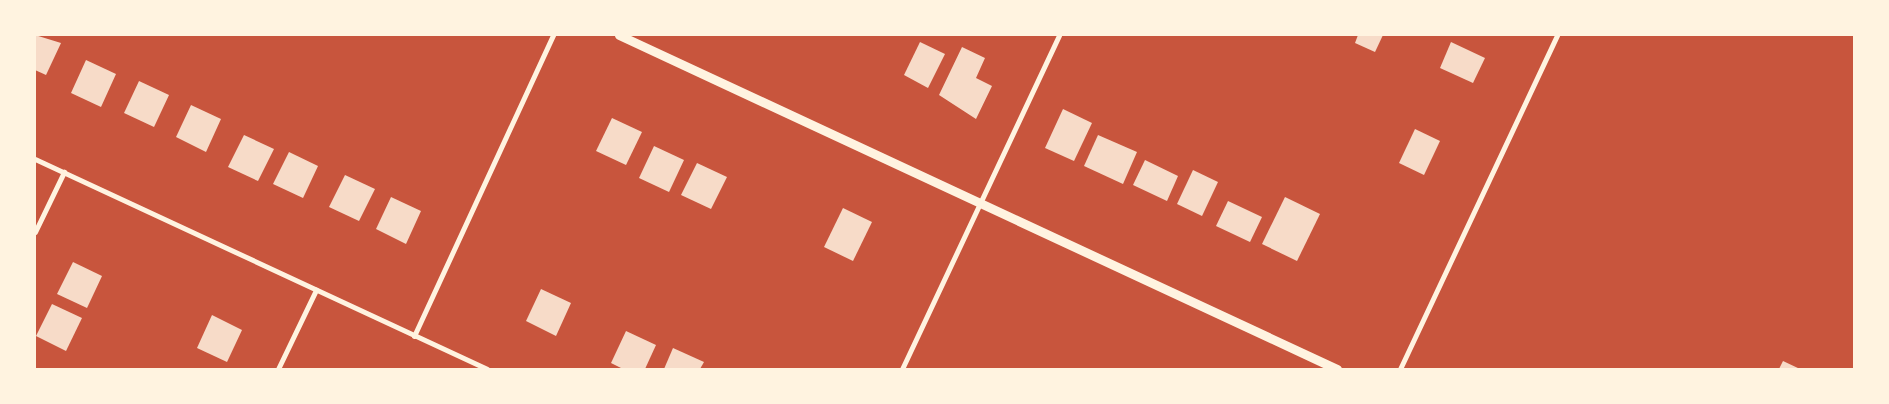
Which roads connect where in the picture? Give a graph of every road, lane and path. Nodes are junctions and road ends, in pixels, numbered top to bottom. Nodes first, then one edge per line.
1 (553, 35) edge
2 (619, 35) edge
3 (1059, 35) edge
4 (1557, 35) edge
5 (35, 159) edge
6 (64, 172) junction
7 (980, 202) junction
8 (35, 232) edge
9 (316, 290) junction
10 (414, 336) junction
11 (278, 369) edge
12 (487, 369) edge
13 (902, 369) edge
14 (1337, 369) edge
15 (1400, 369) edge

1 - 10 street
2 - 7 street
3 - 7 street
4 - 15 street
5 - 6 street
6 - 8 street
6 - 9 street
7 - 13 street
7 - 14 street
9 - 10 street
9 - 11 street
10 - 12 street

